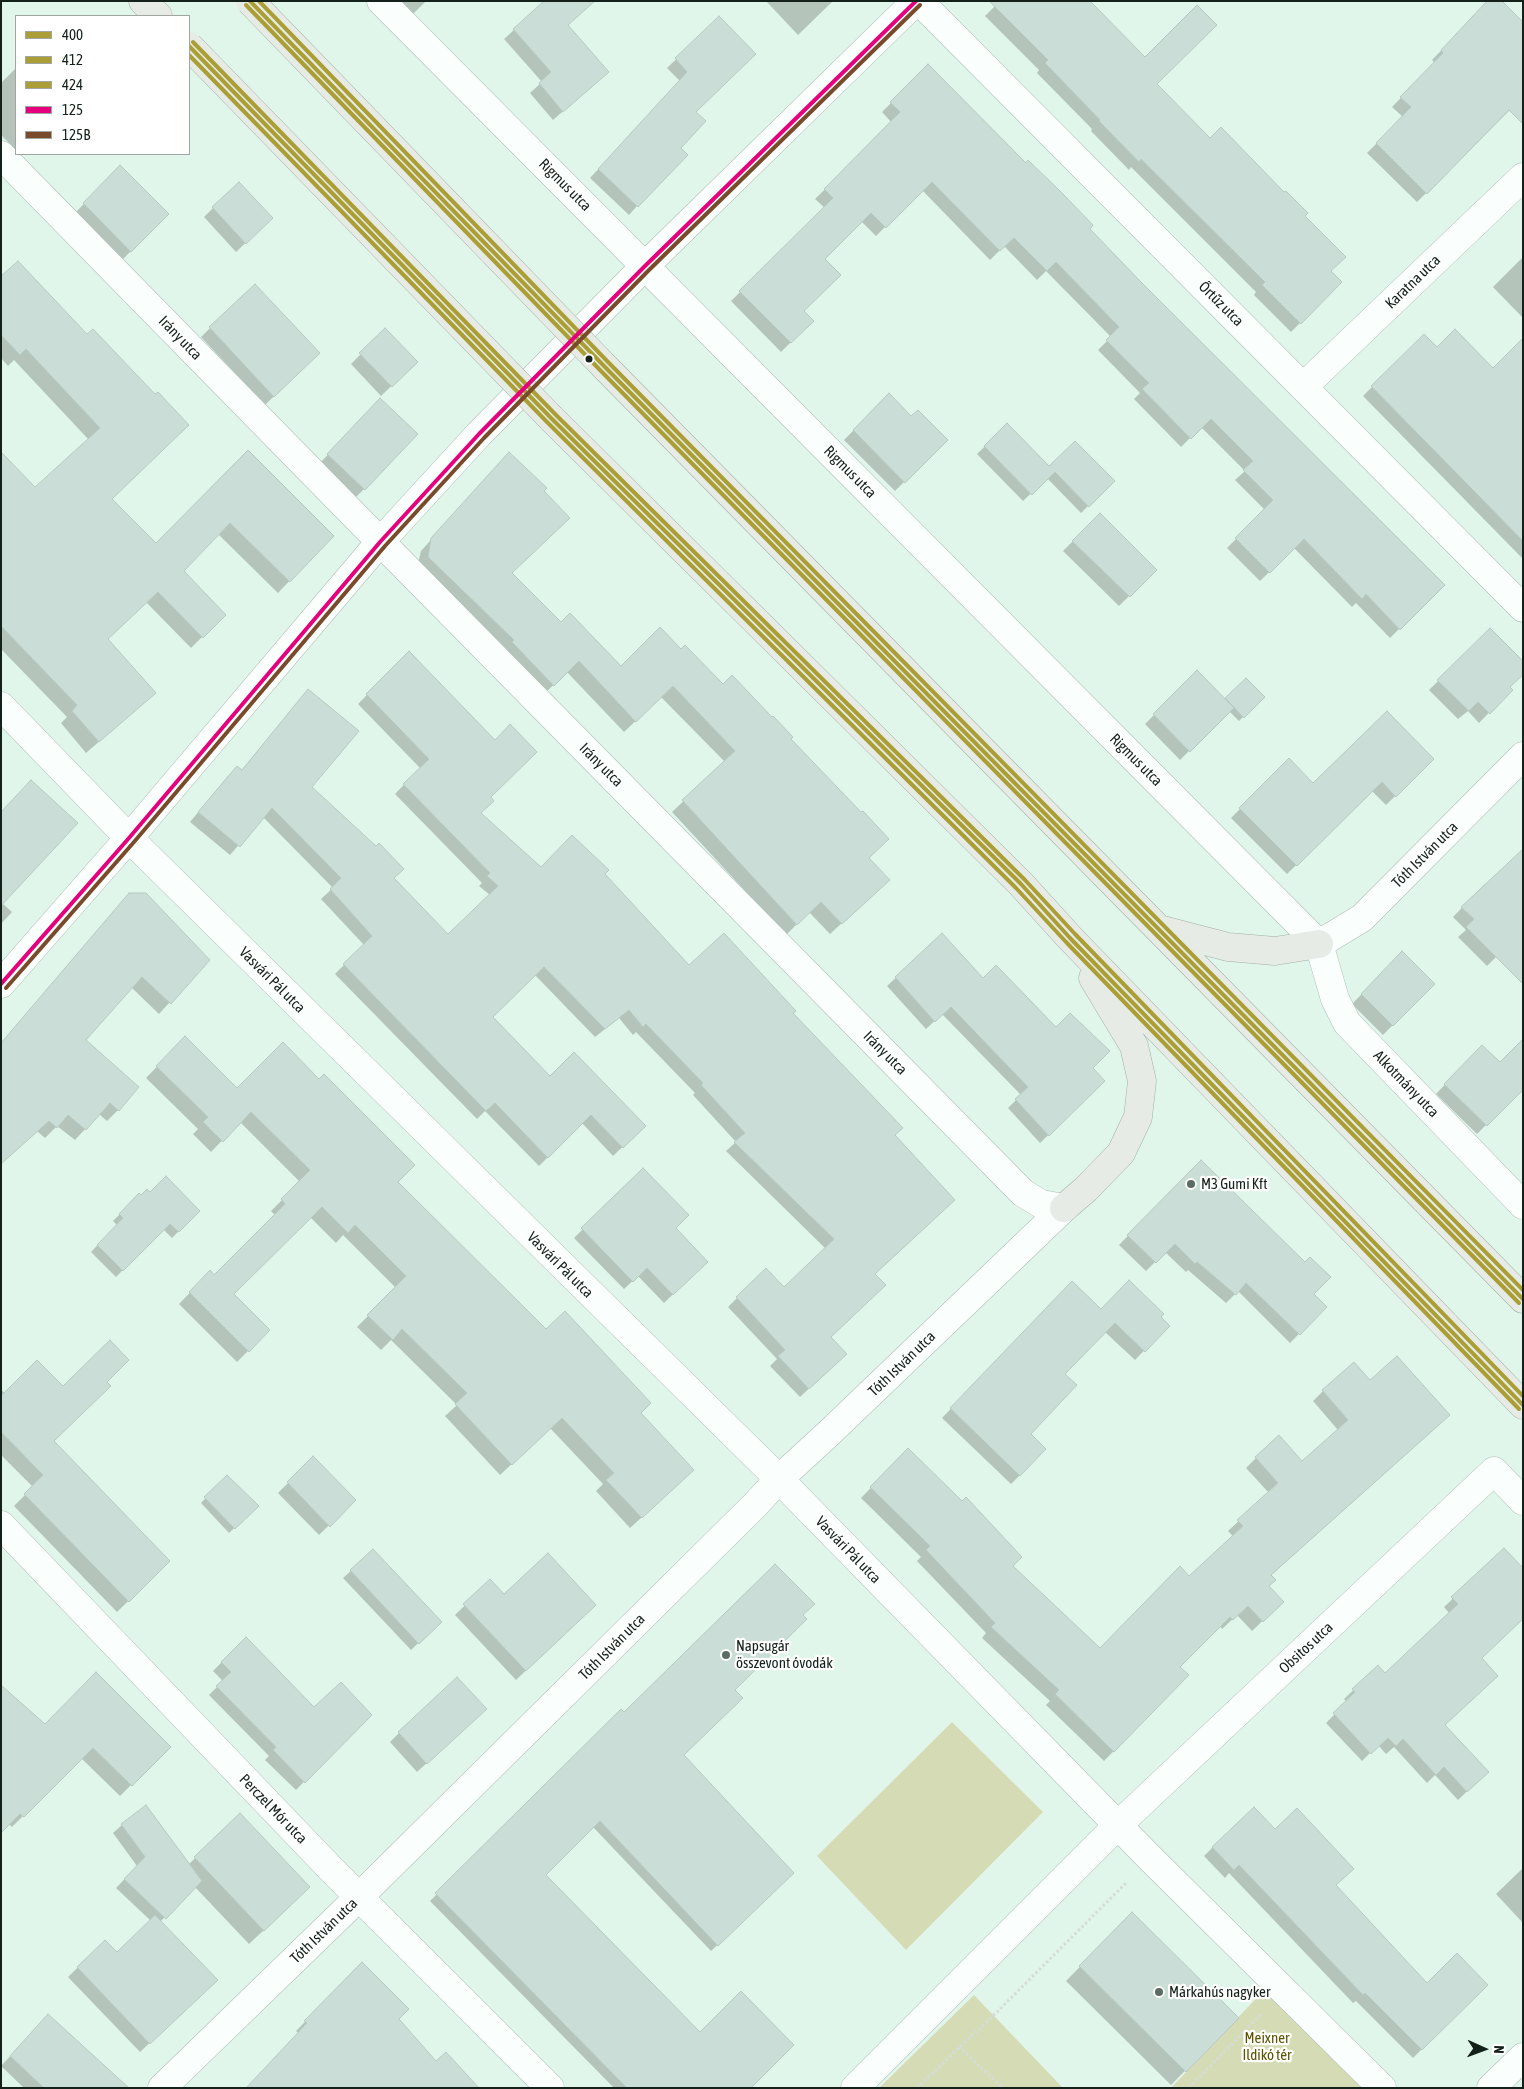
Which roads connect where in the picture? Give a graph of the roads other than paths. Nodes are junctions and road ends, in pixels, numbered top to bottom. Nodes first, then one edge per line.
1 (143, 1) edge
2 (250, 1) edge
3 (381, 1) edge
4 (917, 1) edge
5 (157, 15) edge
6 (190, 47) edge
7 (1, 155) edge
8 (1523, 177) edge
9 (645, 266) junction
10 (1303, 387) junction
11 (380, 542) junction
12 (1523, 608) edge
13 (1, 706) edge
14 (1523, 756) edge
15 (129, 838) junction
16 (1158, 928) junction
17 (1070, 938) junction
18 (1319, 944) junction
19 (1, 984) edge
20 (1523, 1205) edge
21 (1064, 1208) junction
22 (1523, 1299) edge
23 (1523, 1405) edge
24 (779, 1479) junction
25 (1523, 1501) edge
26 (1, 1525) edge
27 (1118, 1825) junction
28 (359, 1897) junction
29 (1523, 2057) edge
30 (162, 2088) edge
31 (550, 2088) edge
32 (855, 2088) edge
33 (1382, 2088) edge
34 (1491, 2088) edge

1 - 5 main road
2 - 16 main road, bridge
3 - 9 street, Rigmus utca
4 - 9 street
4 - 10 street, Őrtűz utca
6 - 17 main road, bridge
7 - 11 street, Irány utca
8 - 10 street, Karatna utca
9 - 11 street
9 - 18 street, Rigmus utca
10 - 12 street, Őrtűz utca
11 - 15 street
11 - 21 street, Irány utca
13 - 15 street, Vasvári Pál utca
14 - 18 street, Tóth István utca
15 - 19 street
15 - 24 street, Vasvári Pál utca
16 - 18 main road
16 - 22 main road
17 - 21 main road
17 - 23 main road
18 - 20 street, Alkotmány utca
21 - 24 street, Tóth István utca
24 - 27 street, Vasvári Pál utca
24 - 28 street, Tóth István utca
25 - 27 street, Obsitos utca
26 - 28 street, Perczel Mór utca
27 - 32 street
27 - 33 street
28 - 30 street, Tóth István utca
28 - 31 street, Perczel Mór utca
29 - 34 street

